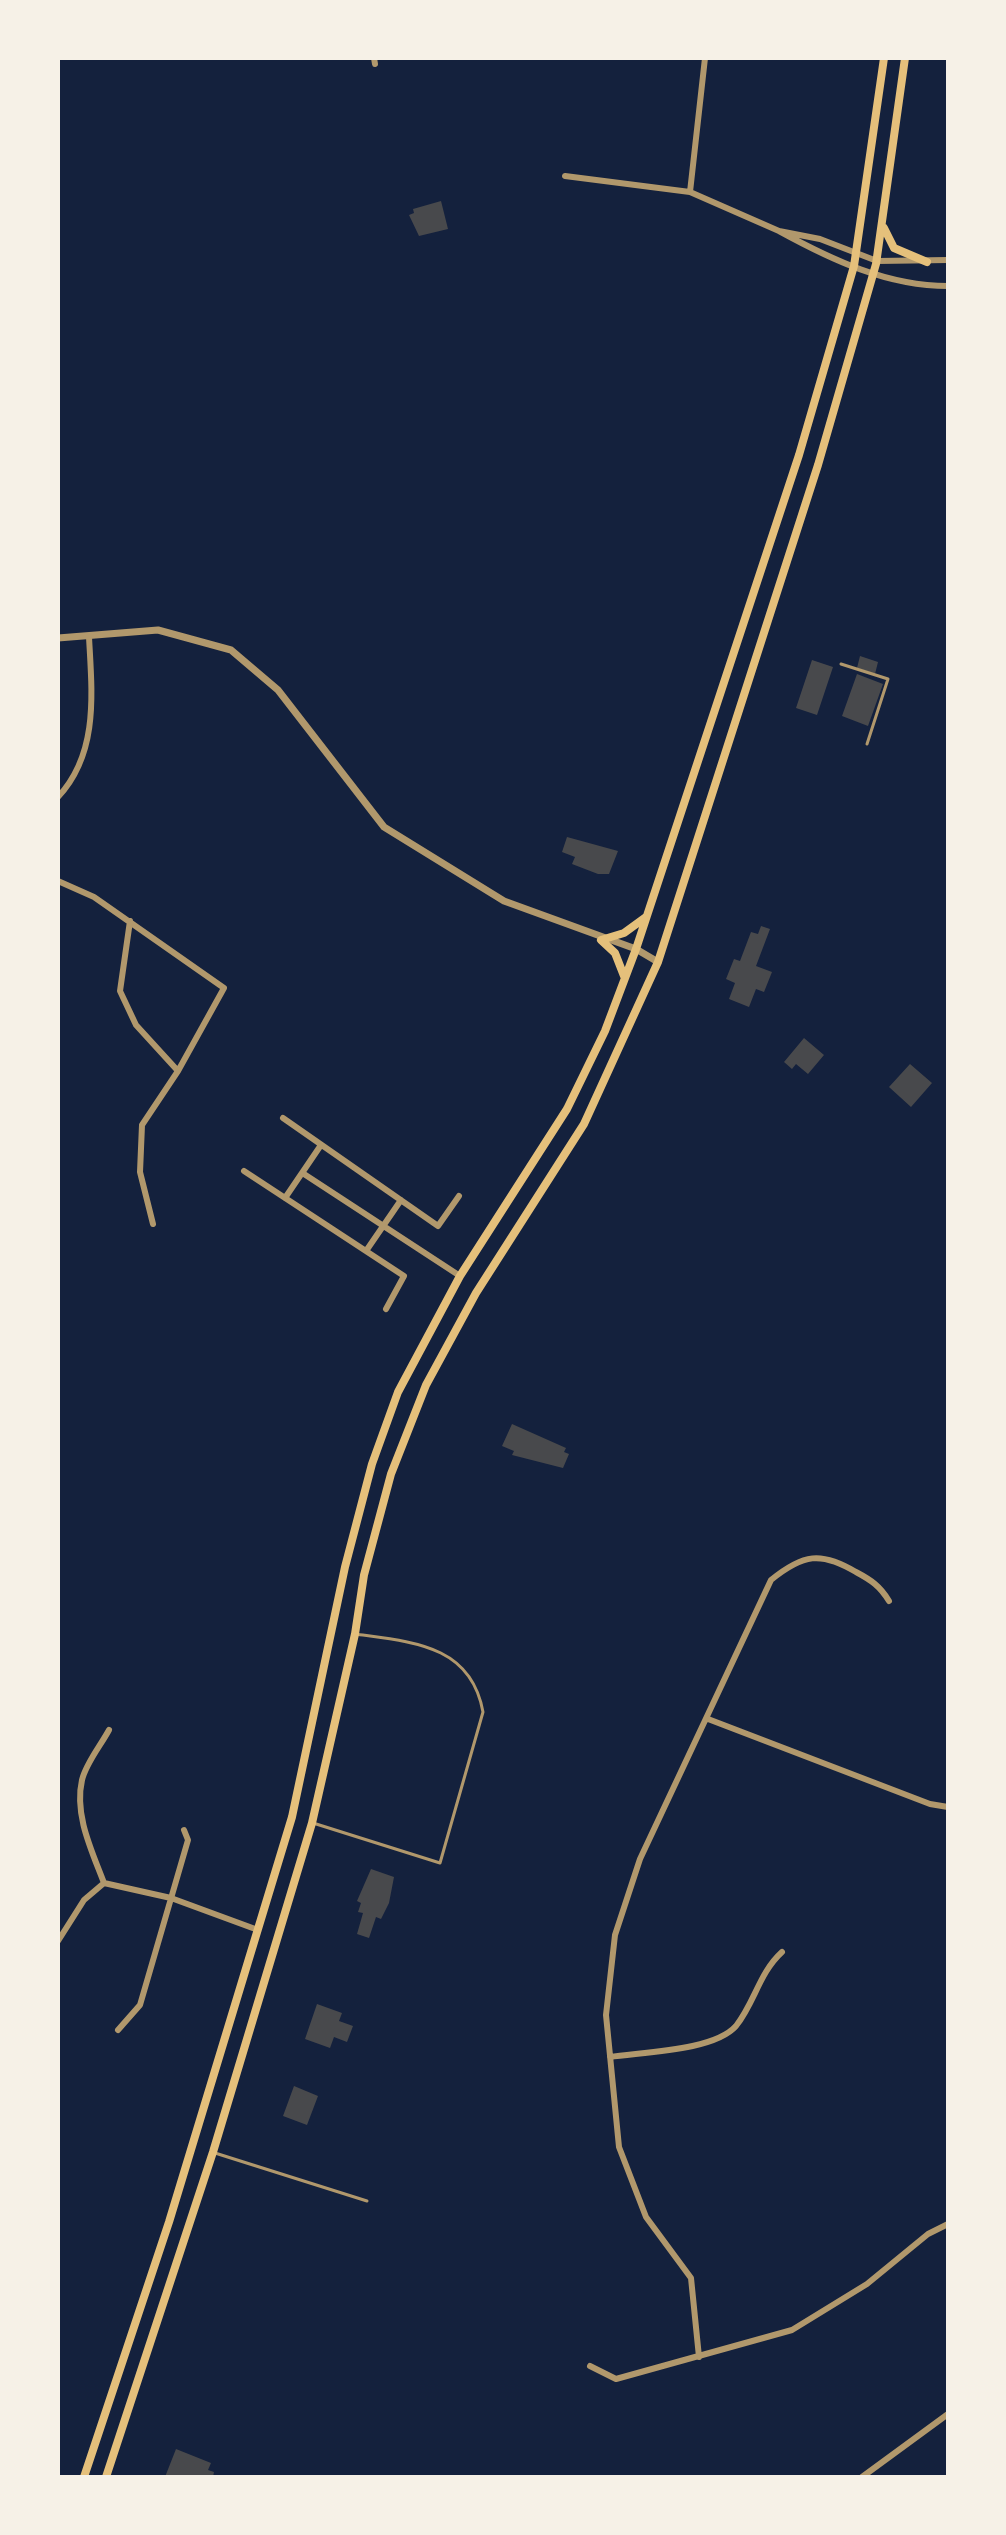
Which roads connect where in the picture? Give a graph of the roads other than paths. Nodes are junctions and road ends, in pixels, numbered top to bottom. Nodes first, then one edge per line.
1 (705, 58) edge
2 (884, 58) edge
3 (905, 58) edge
4 (565, 176) dead end
5 (690, 192) junction
6 (882, 222) junction
7 (779, 231) junction
8 (857, 252) junction
9 (948, 260) edge
10 (877, 261) junction
11 (927, 262) junction
12 (854, 266) junction
13 (874, 273) junction
14 (948, 286) edge
15 (750, 605) junction
16 (770, 611) junction
17 (89, 637) junction
18 (58, 638) edge
19 (58, 645) edge
20 (841, 664) dead end
21 (867, 744) dead end
22 (58, 797) edge
23 (58, 881) edge
24 (647, 917) junction
25 (130, 921) junction
26 (601, 940) junction
27 (636, 949) junction
28 (658, 962) junction
29 (624, 980) junction
30 (178, 1071) junction
31 (283, 1118) dead end
32 (321, 1145) junction
33 (244, 1171) dead end
34 (304, 1174) junction
35 (459, 1196) dead end
36 (285, 1198) junction
37 (401, 1200) junction
38 (153, 1224) dead end
39 (384, 1225) junction
40 (366, 1251) junction
41 (460, 1276) junction
42 (386, 1309) dead end
43 (889, 1601) dead end
44 (355, 1634) junction
45 (708, 1719) junction
46 (109, 1730) dead end
47 (948, 1807) edge
48 (312, 1823) junction
49 (184, 1830) dead end
50 (104, 1883) junction
51 (171, 1898) junction
52 (258, 1930) junction
53 (58, 1941) edge
54 (782, 1952) dead end
55 (118, 2030) dead end
56 (610, 2057) junction
57 (213, 2152) junction
58 (367, 2201) dead end
59 (948, 2224) edge
60 (699, 2357) junction
61 (590, 2366) dead end
62 (948, 2414) edge
63 (84, 2477) edge
64 (106, 2477) edge
65 (862, 2477) edge

1 - 5 street
2 - 8 main road
3 - 6 main road
4 - 5 street
5 - 7 street
6 - 10 main road
6 - 11 main road
7 - 8 street
7 - 12 street
8 - 10 street
8 - 12 main road
9 - 11 street
10 - 11 street
10 - 13 main road
12 - 13 street
12 - 15 main road
13 - 14 street
13 - 16 main road
15 - 16 main road
15 - 24 main road
16 - 28 main road
17 - 18 street
17 - 22 street
17 - 26 street
18 - 19 street
20 - 21 lane
23 - 25 street
24 - 26 main road
24 - 27 main road
25 - 30 street
25 - 30 street
26 - 27 street
26 - 29 main road
27 - 28 street
27 - 29 main road
28 - 44 main road
29 - 41 main road
30 - 38 street
31 - 32 street
32 - 34 street
32 - 37 street
33 - 36 street
34 - 36 street
34 - 39 street
35 - 37 street
36 - 40 street
37 - 39 street
39 - 40 street
39 - 41 street
40 - 42 street
41 - 52 main road
43 - 45 street
44 - 48 main road
44 - 48 lane
45 - 47 street
45 - 56 street
46 - 50 street
48 - 57 main road
49 - 51 street
50 - 51 street
50 - 53 street
51 - 52 street
51 - 55 street
52 - 63 main road
54 - 56 street
56 - 60 street
57 - 58 lane
57 - 64 main road
59 - 60 street
60 - 61 street
62 - 65 street

